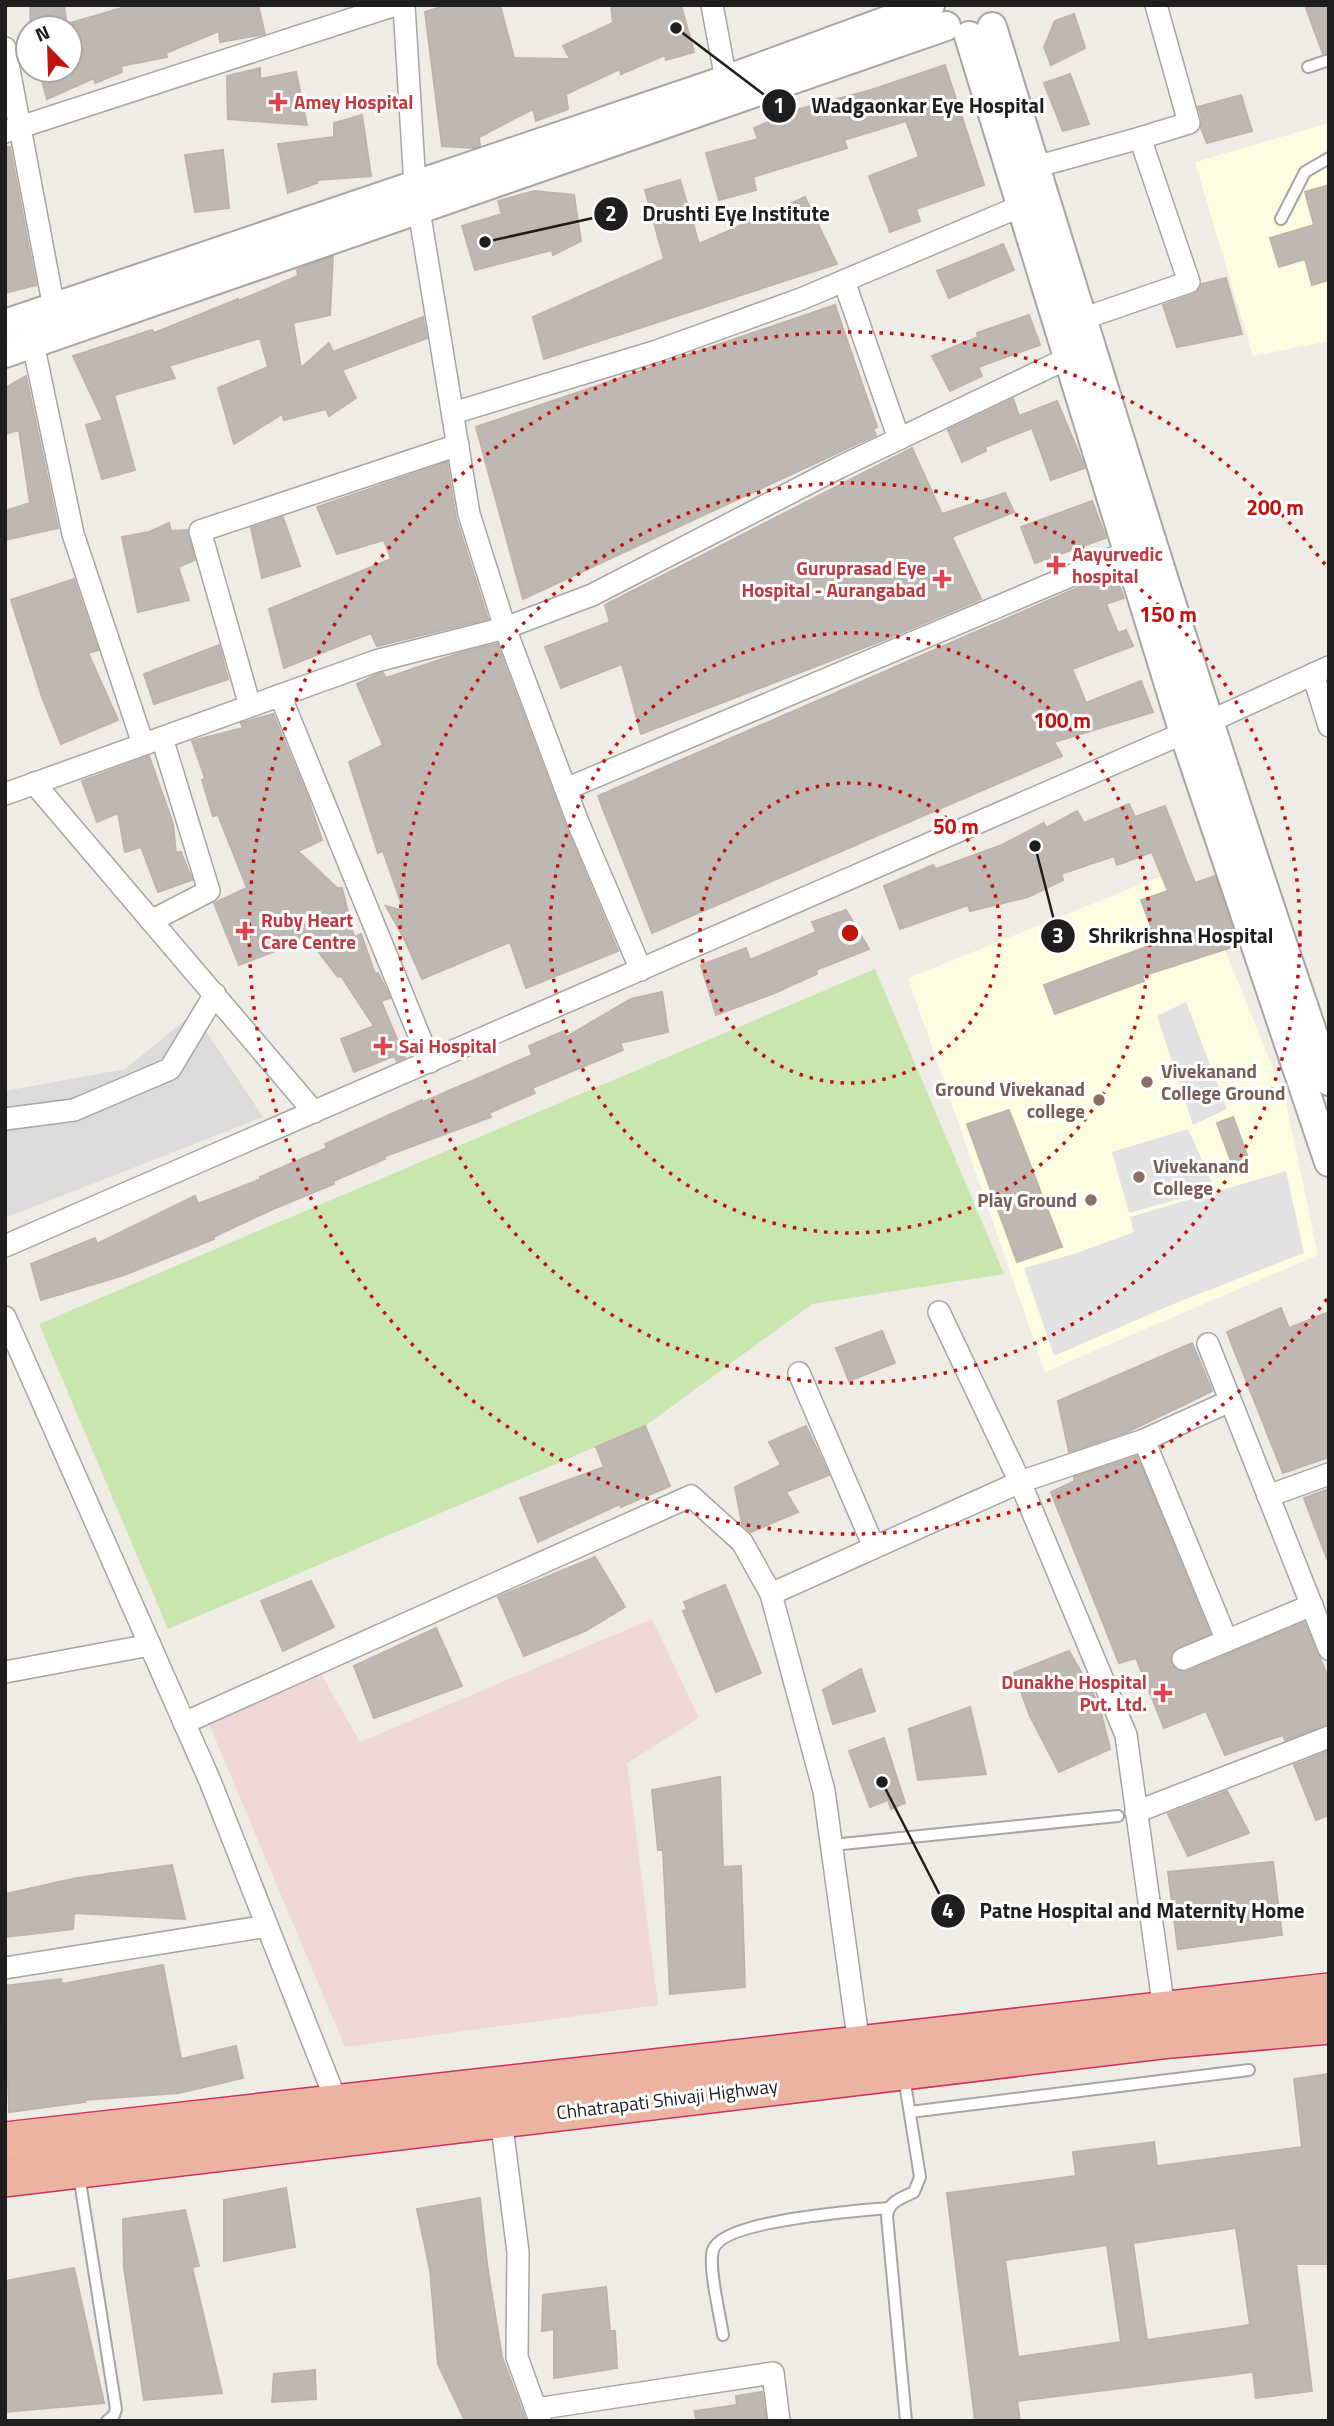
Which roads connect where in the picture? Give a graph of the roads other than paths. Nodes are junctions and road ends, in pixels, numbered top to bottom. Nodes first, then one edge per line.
1 (395, 5) edge
2 (404, 5) edge
3 (712, 5) edge
4 (1156, 5) edge
5 (963, 17) edge
6 (5, 48) edge
7 (1329, 60) edge
8 (1308, 66) dead end
9 (726, 80) junction
10 (13, 130) edge
11 (1140, 138) junction
12 (1329, 158) edge
13 (1035, 167) junction
14 (417, 197) junction
15 (1021, 206) junction
16 (1281, 219) dead end
17 (844, 281) junction
18 (54, 309) junction
19 (1082, 319) junction
20 (5, 324) edge
21 (33, 343) junction
22 (5, 353) edge
23 (1068, 358) junction
24 (453, 413) junction
25 (899, 439) junction
26 (458, 445) junction
27 (1127, 552) junction
28 (505, 628) junction
29 (1321, 670) edge
30 (280, 695) junction
31 (250, 706) junction
32 (1329, 726) edge
33 (1196, 727) junction
34 (152, 741) junction
35 (34, 783) junction
36 (566, 789) junction
37 (5, 794) edge
38 (151, 920) junction
39 (640, 970) junction
40 (215, 994) junction
41 (430, 1062) junction
42 (1329, 1081) edge
43 (314, 1112) junction
44 (5, 1119) edge
45 (1329, 1161) edge
46 (5, 1247) edge
47 (939, 1312) dead end
48 (5, 1317) edge
49 (1208, 1344) dead end
50 (799, 1373) dead end
51 (1230, 1401) junction
52 (1144, 1440) junction
53 (1329, 1474) edge
54 (1020, 1482) junction
55 (1268, 1496) junction
56 (874, 1547) junction
57 (771, 1594) junction
58 (1311, 1605) junction
59 (1227, 1641) junction
60 (150, 1645) junction
61 (1329, 1649) edge
62 (1183, 1659) dead end
63 (5, 1672) edge
64 (184, 1723) junction
65 (1329, 1737) edge
66 (1127, 1814) junction
67 (832, 1845) junction
68 (267, 1926) junction
69 (5, 1968) edge
70 (1329, 1992) edge
71 (1164, 2010) junction
72 (1329, 2025) edge
73 (859, 2045) junction
74 (1249, 2070) dead end
75 (903, 2071) junction
76 (337, 2103) junction
77 (909, 2112) junction
78 (501, 2119) junction
79 (5, 2141) edge
80 (78, 2169) junction
81 (5, 2178) edge
82 (888, 2208) junction
83 (723, 2335) dead end
84 (538, 2415) edge
85 (107, 2421) edge
86 (779, 2421) edge
87 (906, 2421) edge

1 - 10 street
2 - 14 street
3 - 9 street
4 - 11 street
5 - 9 street
5 - 13 street
5 - 14 street
5 - 15 street
6 - 10 street
7 - 8 lane
9 - 14 street
10 - 18 street
11 - 13 street
11 - 19 street
12 - 16 lane
13 - 19 street
14 - 18 street
14 - 21 street
14 - 24 street
15 - 17 street
15 - 23 street
17 - 24 street
17 - 25 street
18 - 20 street
19 - 33 street
21 - 22 street
21 - 34 street
23 - 25 street
23 - 27 street
24 - 26 street
25 - 28 street
26 - 28 street
26 - 31 street
27 - 33 street
27 - 36 street
28 - 30 street
28 - 36 street
29 - 32 street
29 - 33 street
30 - 31 street
30 - 41 street
31 - 34 street
33 - 39 street
33 - 42 street
33 - 45 street
34 - 35 street
34 - 38 street
35 - 37 street
35 - 38 street
36 - 39 street
38 - 40 street
39 - 41 street
40 - 43 street
40 - 44 street
41 - 43 street
43 - 46 street
47 - 54 street
48 - 60 street
49 - 51 street
50 - 56 street
51 - 52 street
51 - 55 street
52 - 54 street
52 - 59 street
53 - 55 street
54 - 56 street
54 - 66 street
55 - 58 street
56 - 57 street
57 - 64 street
57 - 67 street
58 - 59 street
58 - 61 street
59 - 62 street
60 - 63 street
60 - 64 street
64 - 68 street
65 - 66 street
66 - 67 lane
66 - 71 street
67 - 73 street
68 - 69 street
68 - 76 street
70 - 71 highway, Chhatrapati Shivaji Highway
71 - 73 highway, Chhatrapati Shivaji Highway
72 - 75 highway, Chhatrapati Shivaji Highway
73 - 76 highway, Chhatrapati Shivaji Highway
74 - 77 lane
75 - 77 lane
75 - 78 highway, Chhatrapati Shivaji Highway
76 - 79 highway, Chhatrapati Shivaji Highway
77 - 82 lane
78 - 80 highway, Chhatrapati Shivaji Highway
78 - 84 street
80 - 81 highway, Chhatrapati Shivaji Highway
80 - 85 lane
82 - 83 lane
82 - 87 lane
84 - 86 street

